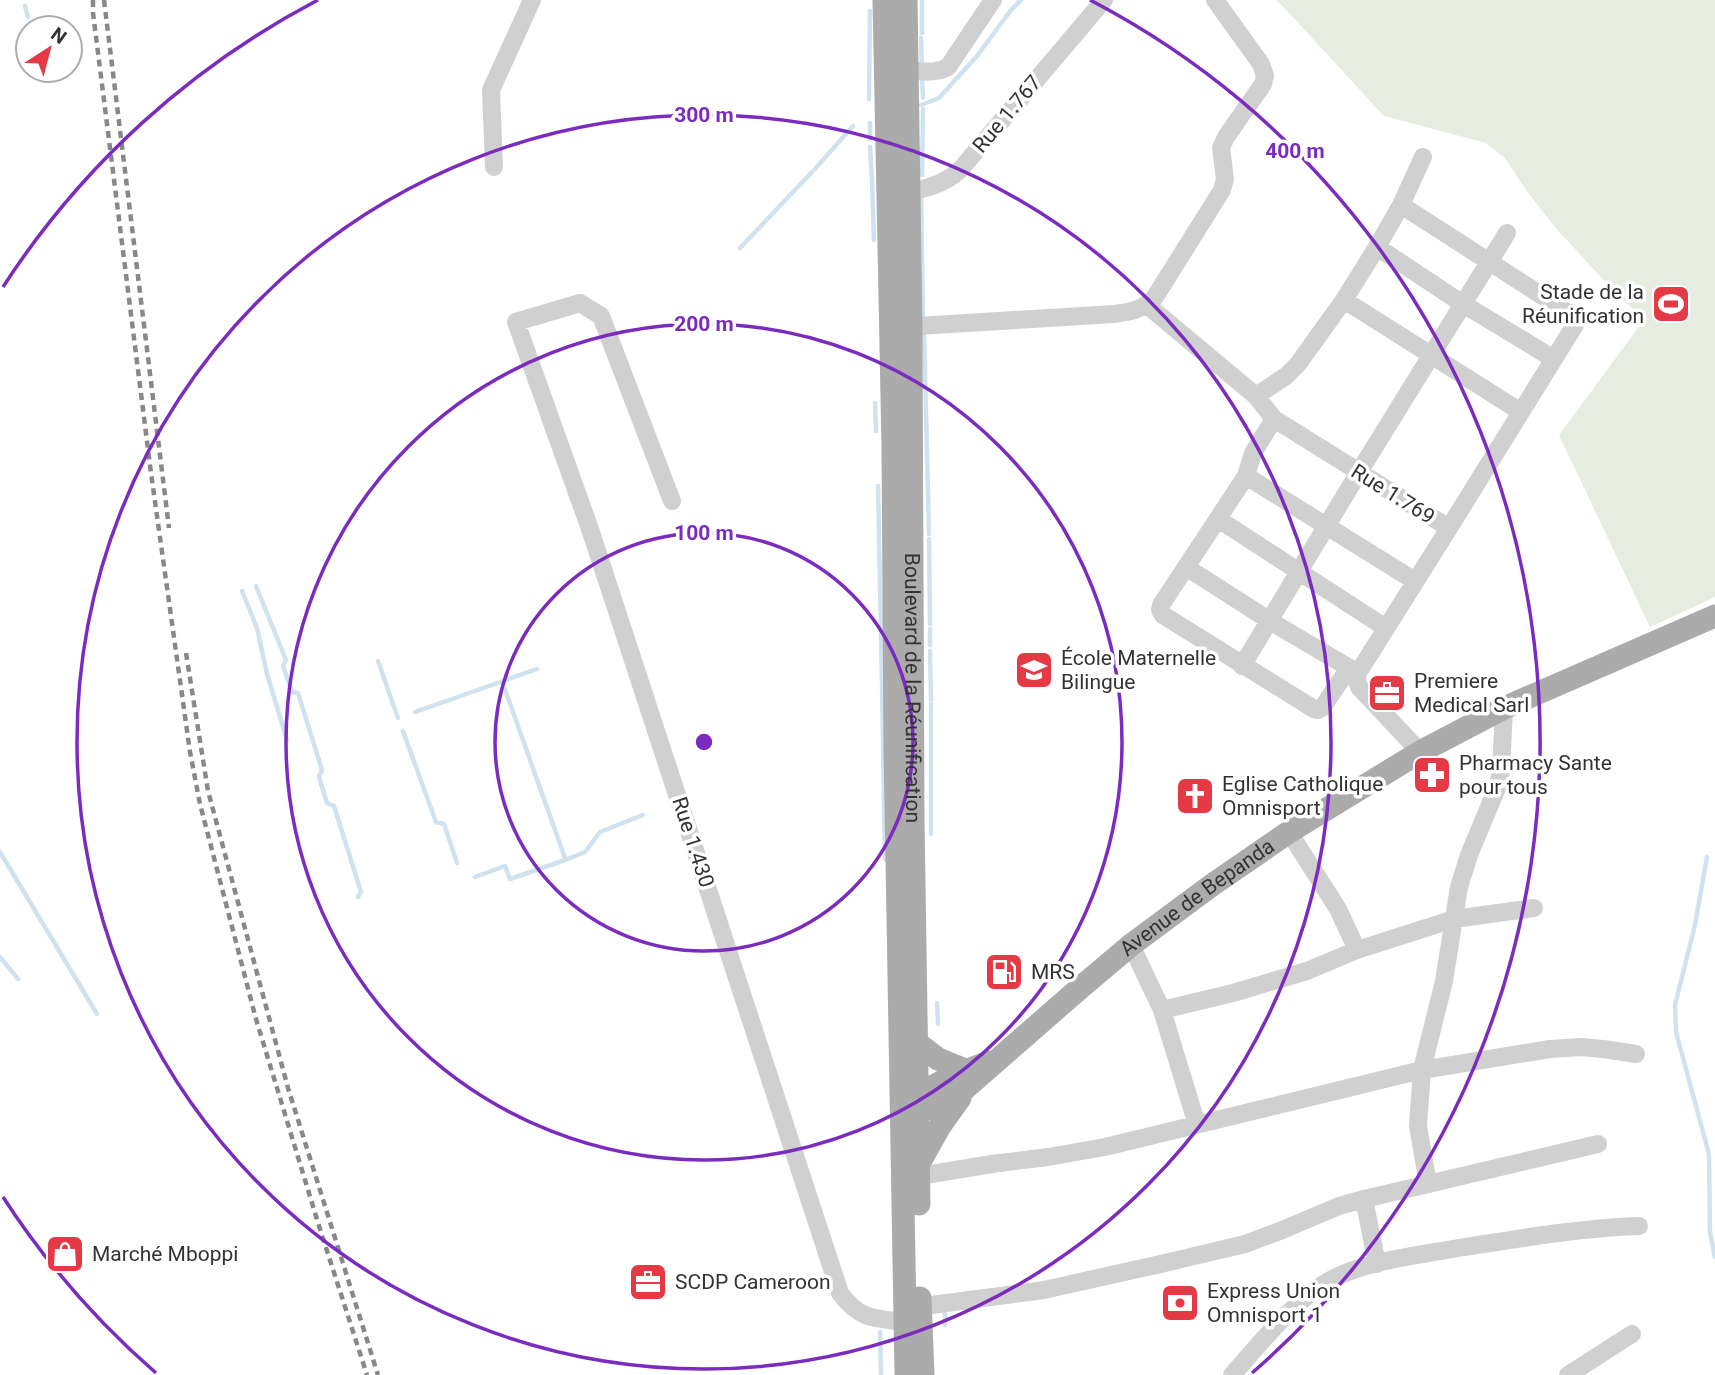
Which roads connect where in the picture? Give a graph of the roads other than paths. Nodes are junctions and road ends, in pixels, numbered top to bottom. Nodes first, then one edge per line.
1 (532, 0) edge
2 (884, 0) edge
3 (906, 0) edge
4 (993, 0) edge
5 (1104, 0) edge
6 (1215, 0) edge
7 (907, 71) junction
8 (1423, 157) dead end
9 (494, 167) dead end
10 (899, 192) junction
11 (1401, 205) junction
12 (1507, 233) dead end
13 (1377, 247) junction
14 (1489, 262) junction
15 (1343, 300) junction
16 (1463, 304) junction
17 (1147, 305) junction
18 (901, 327) junction
19 (1431, 355) junction
20 (1553, 359) junction
21 (1256, 396) junction
22 (1521, 412) junction
23 (1274, 419) junction
24 (1359, 472) junction
25 (1246, 476) junction
26 (672, 501) dead end
27 (1218, 519) junction
28 (1326, 526) junction
29 (1448, 528) junction
30 (1186, 567) junction
31 (1299, 573) junction
32 (1415, 581) junction
33 (1715, 616) edge
34 (1270, 621) junction
35 (1386, 628) junction
36 (1242, 666) junction
37 (1354, 670) junction
38 (1504, 708) junction
39 (1420, 752) junction
40 (1289, 832) junction
41 (1534, 908) dead end
42 (1454, 919) junction
43 (1131, 945) junction
44 (1357, 950) junction
45 (1162, 1010) junction
46 (917, 1043) junction
47 (1636, 1054) dead end
48 (1422, 1070) junction
49 (965, 1080) junction
50 (910, 1104) junction
51 (1197, 1125) junction
52 (1598, 1144) dead end
53 (919, 1170) junction
54 (1428, 1184) junction
55 (1364, 1199) junction
56 (1639, 1226) dead end
57 (1377, 1264) junction
58 (910, 1313) junction
59 (1632, 1334) dead end
60 (906, 1375) edge
61 (923, 1375) edge
62 (1232, 1375) edge
63 (1568, 1375) edge

1 - 9 street
2 - 10 main road
3 - 7 main road, Boulevard de la Réunification
4 - 7 street
5 - 10 street, Rue 1.767
6 - 17 street
7 - 10 main road, Boulevard de la Réunification
8 - 11 street
10 - 18 main road, Boulevard de la Réunification
11 - 13 street
11 - 14 street
12 - 14 street
13 - 15 street
13 - 16 street
14 - 16 street
14 - 20 street, Rue 1.769
15 - 19 street
15 - 21 street
16 - 19 street
16 - 20 street
17 - 18 street
17 - 21 street, Rue 1.769
18 - 46 main road, Boulevard de la Réunification
18 - 50 main road
19 - 22 street
19 - 24 street
20 - 22 street, Rue 1.769
21 - 23 street, Rue 1.769
22 - 29 street, Rue 1.769
23 - 24 street, Rue 1.769
23 - 25 street
24 - 28 street
24 - 29 street, Rue 1.769
25 - 27 street
25 - 28 street
26 - 58 street, Rue 1.430
27 - 30 street
27 - 31 street
28 - 31 street
28 - 32 street
29 - 32 street
30 - 34 street
30 - 36 street
31 - 34 street
31 - 35 street
32 - 35 street
33 - 38 main road, Avenue de Bepanda
34 - 36 street
34 - 37 street
35 - 37 street
36 - 37 street
37 - 39 street
38 - 39 main road, Avenue de Bepanda
38 - 42 street
39 - 40 main road, Avenue de Bepanda
40 - 43 main road, Avenue de Bepanda
40 - 44 street
41 - 42 street
42 - 44 street
42 - 48 street
43 - 45 street
43 - 49 main road, Avenue de Bepanda
44 - 45 street
45 - 51 street
46 - 49 main road
46 - 50 main road, Boulevard de la Réunification
47 - 48 street
48 - 51 street
48 - 54 street
49 - 50 main road, Avenue de Bepanda
49 - 53 main road
50 - 53 main road, Boulevard de la Réunification
50 - 58 main road
51 - 53 street
52 - 54 street, Rue 1.430
53 - 58 main road, Boulevard de la Réunification
54 - 55 street, Rue 1.430
55 - 57 street
55 - 58 street, Rue 1.430
56 - 57 street
57 - 62 street
58 - 60 main road
58 - 61 main road, Boulevard de la Réunification
59 - 63 street

